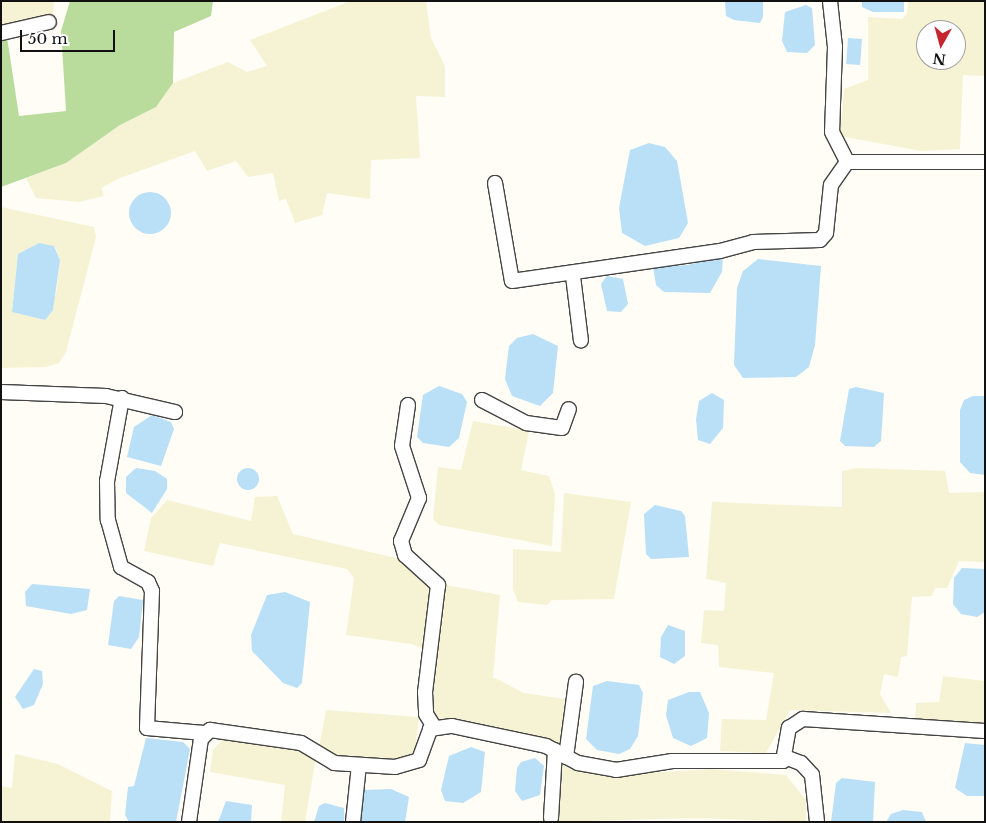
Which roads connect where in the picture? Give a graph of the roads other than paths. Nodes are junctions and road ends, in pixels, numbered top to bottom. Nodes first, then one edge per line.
1 (830, 1) edge
2 (49, 22) dead end
3 (1, 32) edge
4 (847, 162) junction
5 (985, 162) edge
6 (495, 183) dead end
7 (573, 276) junction
8 (581, 341) dead end
9 (1, 392) edge
10 (122, 398) junction
11 (482, 400) dead end
12 (408, 405) dead end
13 (569, 409) dead end
14 (176, 412) dead end
15 (576, 682) dead end
16 (434, 728) junction
17 (985, 731) edge
18 (204, 733) junction
19 (561, 753) junction
20 (785, 758) junction
21 (359, 765) junction
22 (551, 818) dead end
23 (189, 822) edge
24 (353, 822) edge
25 (817, 822) edge

1 - 4 street
2 - 3 street
4 - 5 street
4 - 7 street
6 - 7 street
7 - 8 street
9 - 10 street
10 - 14 street
10 - 18 street
11 - 13 street
12 - 16 street
15 - 19 street
16 - 19 street
16 - 21 street
17 - 20 street
18 - 21 street
18 - 23 street
19 - 20 street
19 - 22 street
20 - 25 street
21 - 24 street

